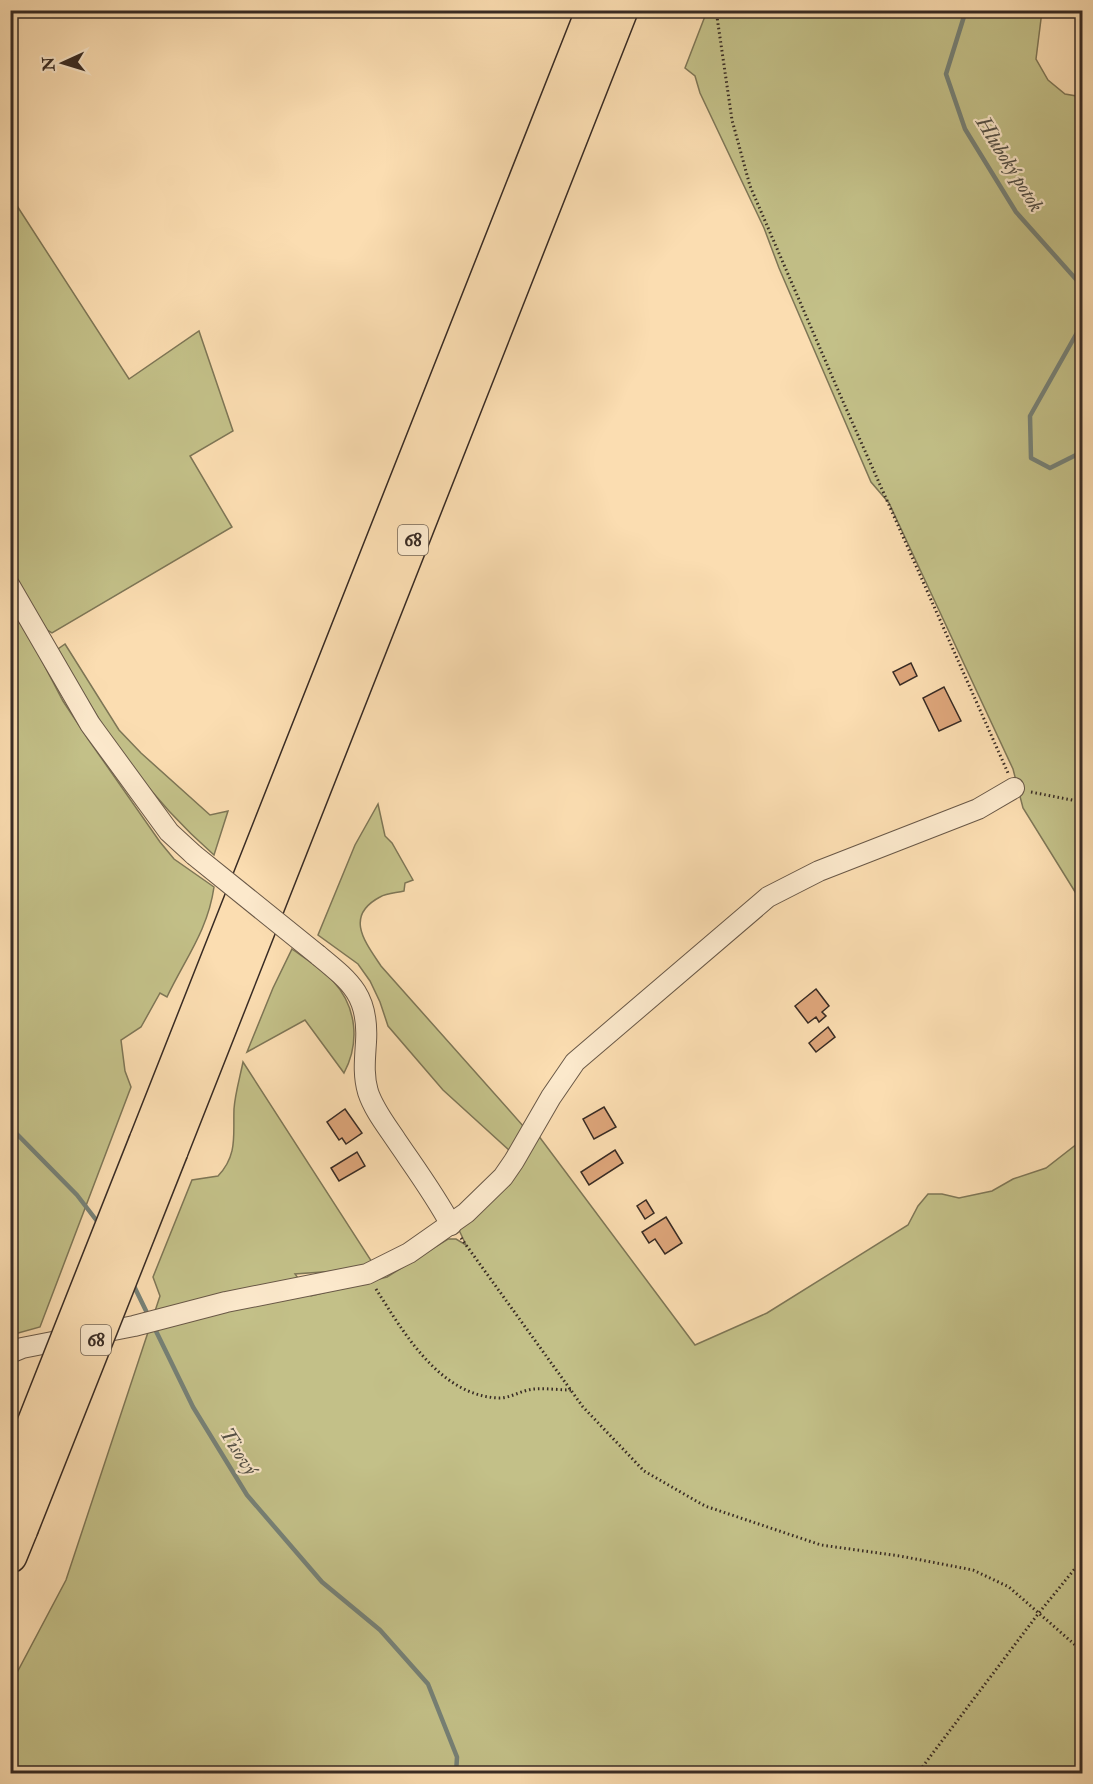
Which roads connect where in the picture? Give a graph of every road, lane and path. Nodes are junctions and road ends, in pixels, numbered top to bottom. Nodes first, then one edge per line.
1 (592, 10) edge
2 (621, 10) edge
3 (716, 10) edge
4 (10, 586) edge
5 (1014, 788) junction
6 (1083, 802) edge
7 (159, 1146) junction
8 (451, 1225) junction
9 (367, 1274) junction
10 (10, 1353) edge
11 (571, 1390) junction
12 (10, 1484) edge
13 (16, 1542) edge
14 (1083, 1560) edge
15 (1038, 1614) junction
16 (1083, 1651) edge
17 (917, 1773) edge

1 - 7 highway, 68
2 - 7 highway, 68
3 - 5 path
4 - 8 street, bridge
5 - 6 path
5 - 8 street
7 - 12 highway, 68, bridge
7 - 13 highway, 68, bridge
8 - 9 street
8 - 11 path
9 - 10 street
9 - 11 path
11 - 15 path
14 - 15 path
15 - 16 path
15 - 17 path

